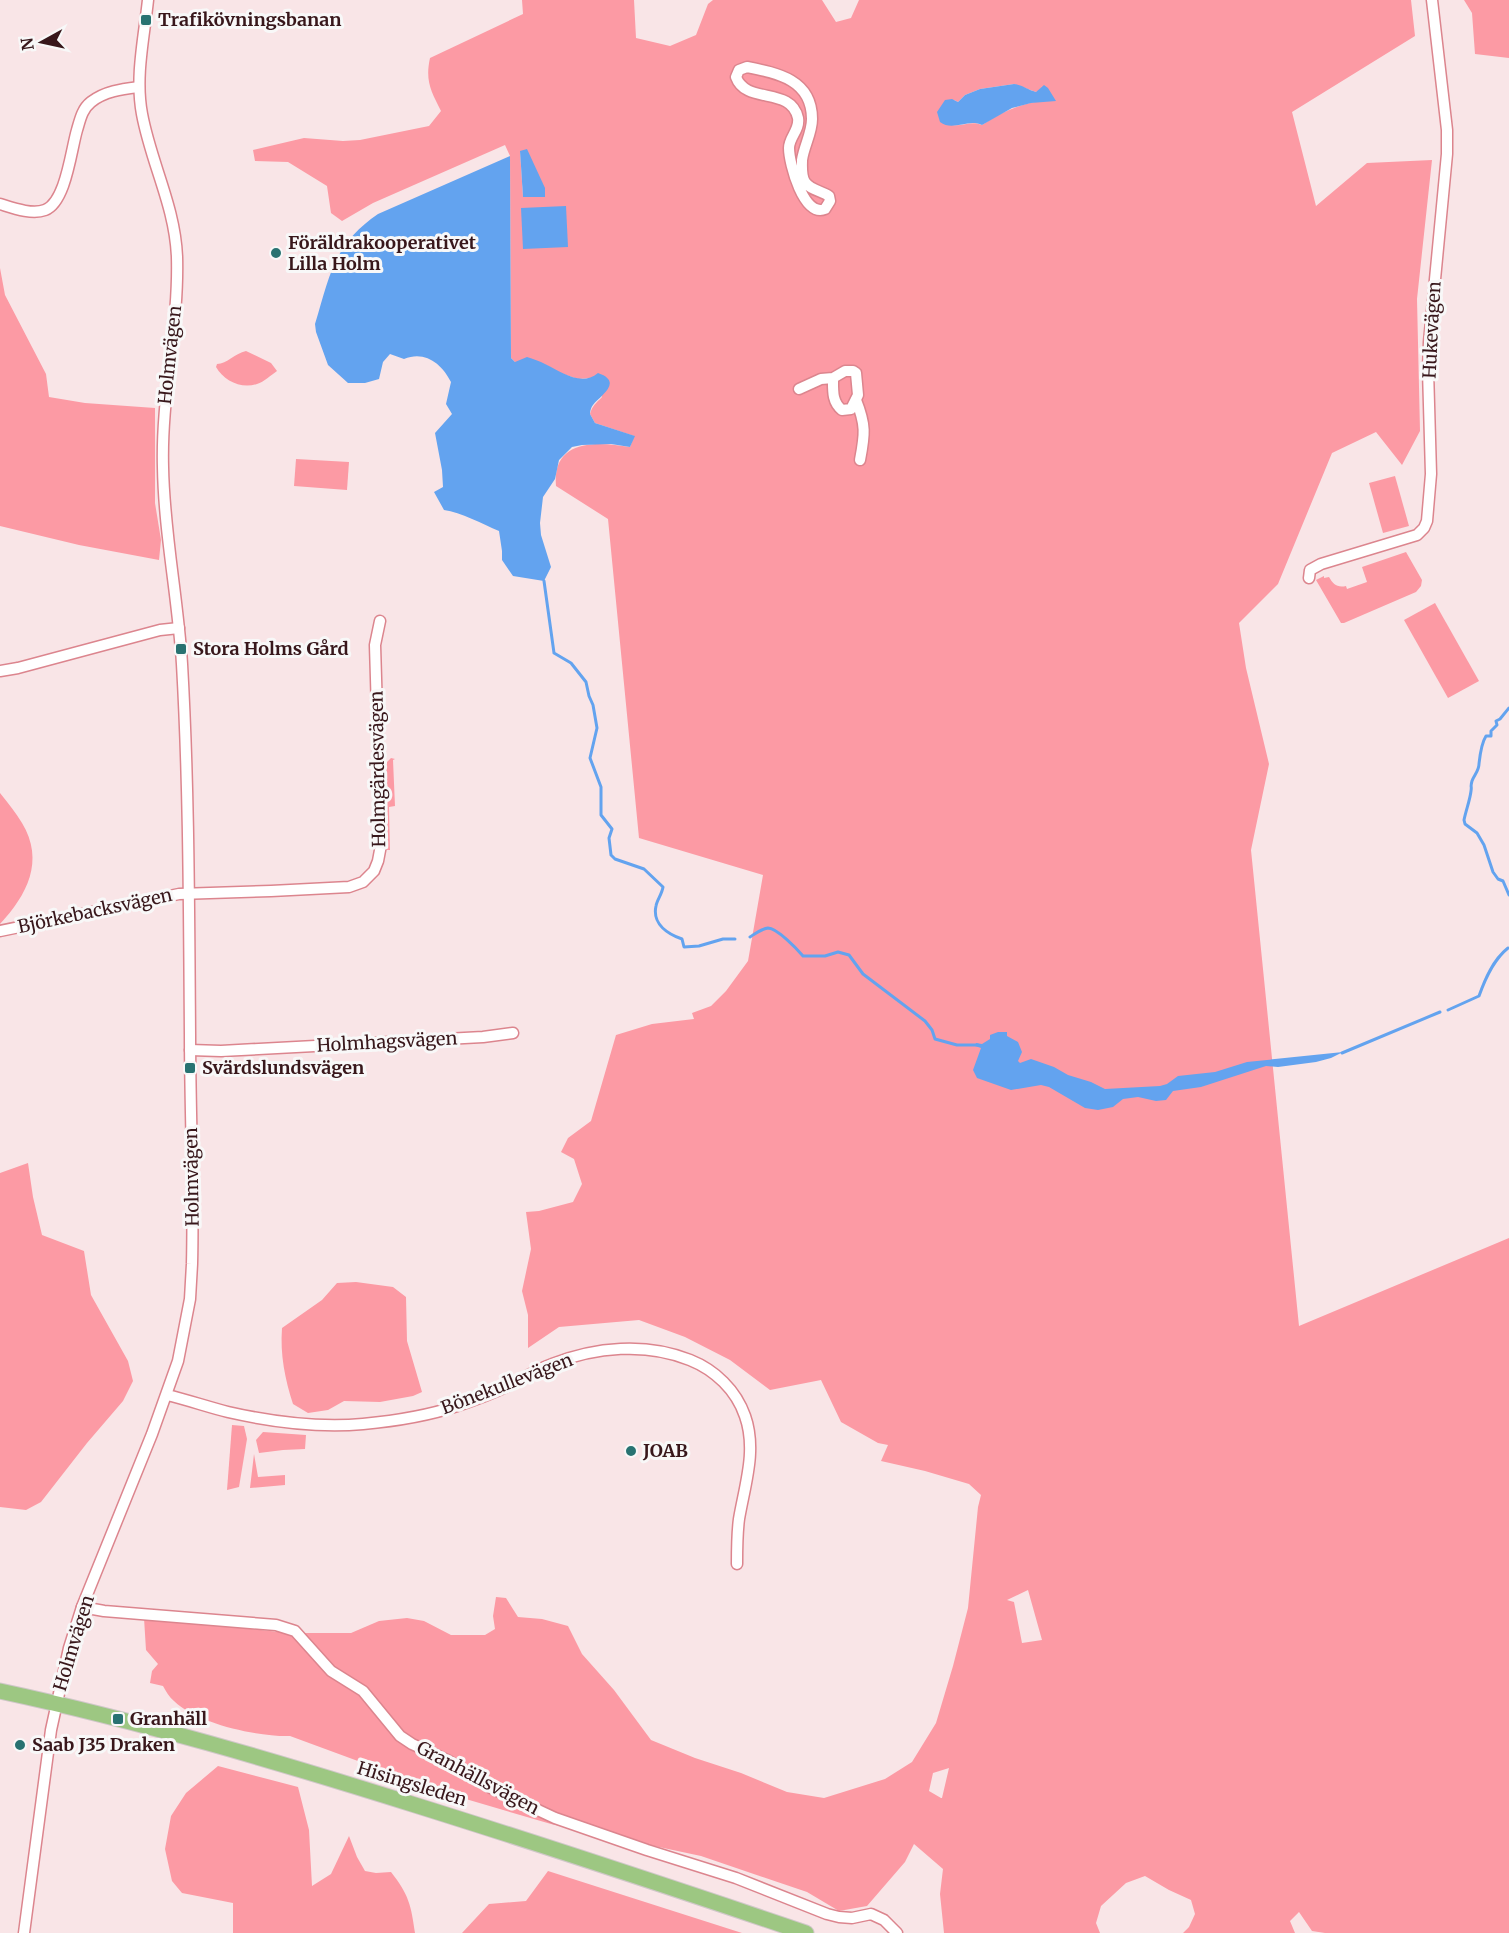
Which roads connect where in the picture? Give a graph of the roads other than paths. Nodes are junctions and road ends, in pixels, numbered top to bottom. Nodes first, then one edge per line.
1 (148, 0) edge
2 (1432, 0) edge
3 (140, 87) junction
4 (0, 204) edge
5 (812, 208) joint
6 (832, 378) junction
7 (799, 389) dead end
8 (856, 400) junction
9 (860, 460) dead end
10 (1309, 579) dead end
11 (380, 621) dead end
12 (179, 628) junction
13 (0, 671) edge
14 (189, 895) junction
15 (0, 931) edge
16 (513, 1033) dead end
17 (190, 1050) junction
18 (167, 1395) junction
19 (737, 1564) dead end
20 (82, 1607) junction
21 (0, 1691) edge
22 (56, 1703) junction
23 (24, 1933) edge
24 (806, 1933) edge
25 (897, 1933) edge

1 - 3 street, Holmvägen
2 - 10 street, Hukevägen
3 - 4 street
3 - 12 street, Holmvägen
5 - 5 street
6 - 7 street
6 - 8 street
6 - 8 street
8 - 9 street
11 - 14 street, Holmgärdesvägen
12 - 13 street
12 - 14 street, Holmvägen
14 - 15 street, Björkebacksvägen
14 - 17 street, Holmvägen
16 - 17 street, Holmhagsvägen
17 - 18 street, Holmvägen
18 - 19 street, Bönekullevägen
18 - 20 street, Holmvägen
20 - 22 street, Holmvägen
20 - 25 street, Granhällsvägen
21 - 22 highway, Hisingsleden
22 - 23 street, Holmvägen
22 - 24 highway, Hisingsleden

